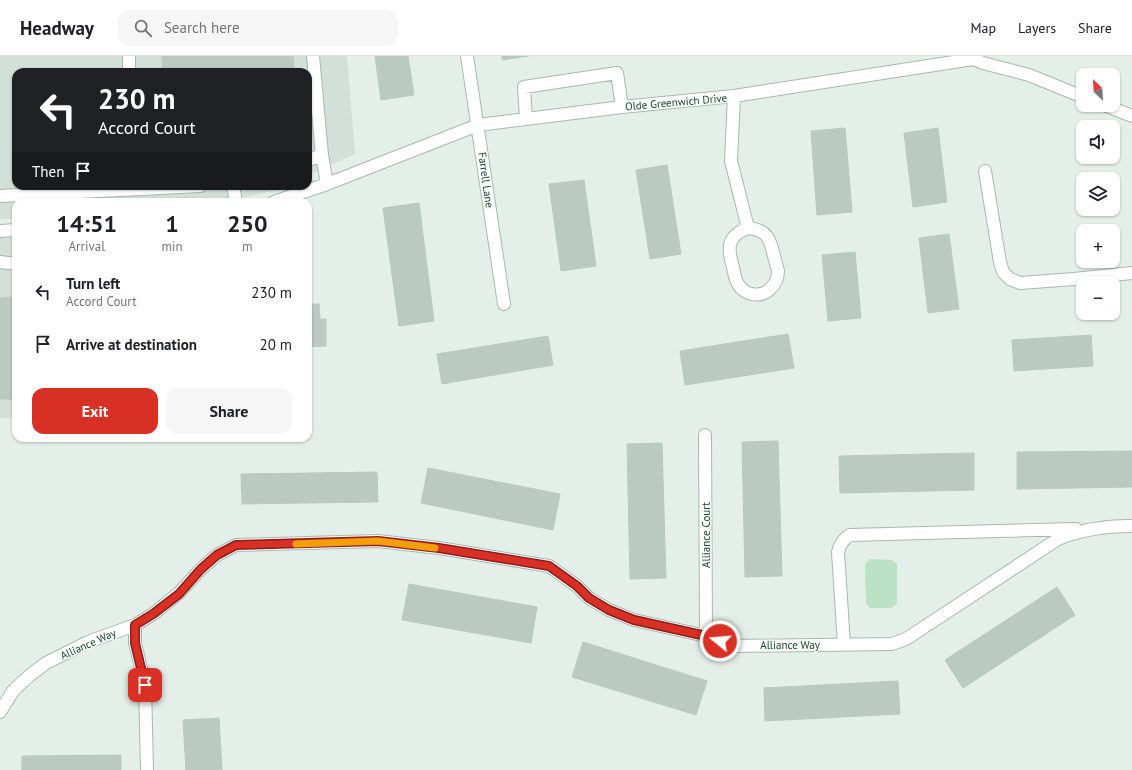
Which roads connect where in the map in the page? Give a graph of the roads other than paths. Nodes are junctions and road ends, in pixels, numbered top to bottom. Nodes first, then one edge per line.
1 (129, 56) edge
2 (313, 56) edge
3 (467, 56) edge
4 (129, 68) edge
5 (1076, 94) edge
6 (734, 96) junction
7 (622, 107) junction
8 (1120, 111) edge
9 (1132, 116) edge
10 (526, 119) junction
11 (478, 125) junction
12 (322, 155) junction
13 (312, 159) edge
14 (985, 171) dead end
15 (327, 184) junction
16 (312, 189) edge
17 (113, 190) edge
18 (309, 190) edge
19 (0, 196) edge
20 (30, 198) edge
21 (286, 198) edge
22 (748, 228) junction
23 (12, 230) edge
24 (0, 231) edge
25 (0, 262) edge
26 (12, 264) edge
27 (1132, 273) edge
28 (504, 304) dead end
29 (705, 435) dead end
30 (1132, 526) edge
31 (1094, 528) junction
32 (135, 625) junction
33 (706, 636) junction
34 (844, 645) junction
35 (0, 712) edge
36 (147, 770) edge

1 - 4 street
2 - 12 street
3 - 11 street, Farrell Lane
5 - 6 street, Olde Greenwich Drive
6 - 7 street, Olde Greenwich Drive
6 - 22 street
7 - 10 street, Olde Greenwich Drive
7 - 10 street
8 - 9 street
10 - 11 street, Olde Greenwich Drive
11 - 15 street, Olde Greenwich Drive
11 - 28 street, Farrell Lane
12 - 13 street
12 - 15 street
14 - 27 street
15 - 16 street, Olde Greenwich Drive
17 - 20 street
18 - 21 street, Olde Greenwich Drive
19 - 20 street
22 - 22 street
23 - 24 street
25 - 26 street
29 - 33 street, Alliance Court
30 - 31 street, Alliance Way
31 - 34 street, Alliance Way
31 - 34 street, Alliance Way
32 - 33 street, Alliance Way
32 - 35 street, Alliance Way
32 - 36 street
33 - 34 street, Alliance Way

